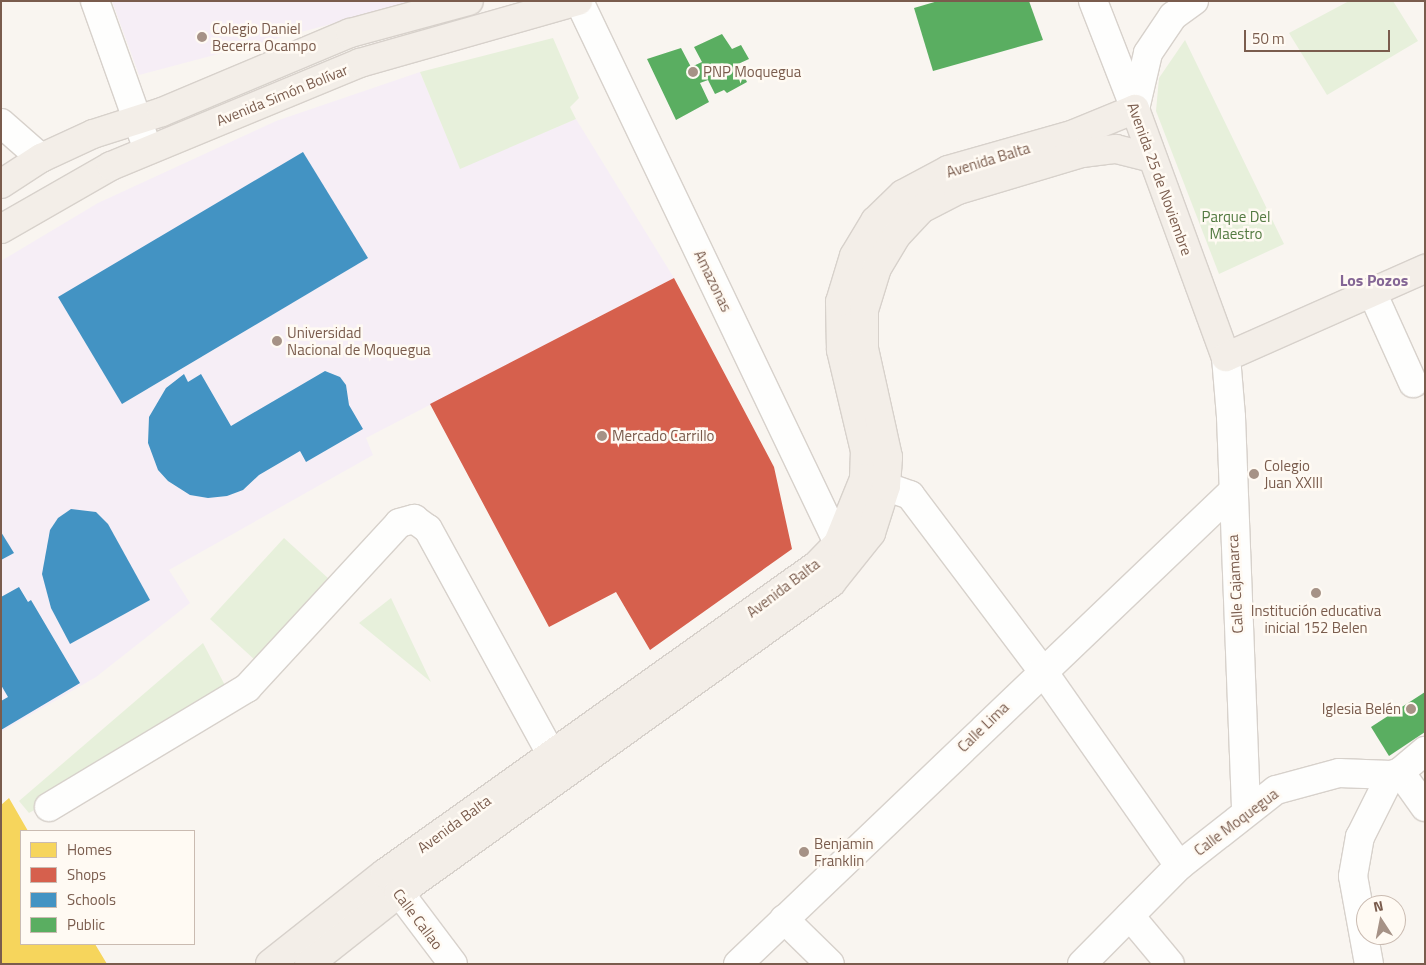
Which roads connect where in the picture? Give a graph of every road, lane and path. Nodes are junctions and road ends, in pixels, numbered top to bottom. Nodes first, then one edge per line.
1 (95, 1) edge
2 (469, 1) edge
3 (579, 1) edge
4 (1093, 1) edge
5 (1194, 1) edge
6 (350, 33) junction
7 (360, 63) junction
8 (1135, 109) junction
9 (135, 119) junction
10 (1, 123) edge
11 (148, 150) junction
12 (41, 158) junction
13 (1152, 158) junction
14 (1, 184) edge
15 (1, 229) edge
16 (1425, 248) edge
17 (1425, 269) edge
18 (1372, 292) junction
19 (1223, 348) junction
20 (1413, 383) dead end
21 (875, 482) junction
22 (1231, 493) junction
23 (845, 550) junction
24 (1042, 670) junction
25 (1425, 751) edge
26 (556, 765) junction
27 (1396, 773) junction
28 (49, 807) dead end
29 (1425, 807) edge
30 (1246, 812) junction
31 (1179, 866) junction
32 (392, 883) junction
33 (1130, 916) junction
34 (784, 919) junction
35 (270, 964) edge
36 (309, 964) edge
37 (453, 964) edge
38 (738, 964) edge
39 (830, 964) edge
40 (1082, 964) edge
41 (1170, 964) edge
42 (1369, 964) edge

1 - 9 street
2 - 6 main road, Avenida Simón Bolívar
3 - 7 main road, Avenida Simón Bolívar
3 - 23 street, Amazonas
4 - 8 street, Avenida 25 de Noviembre
5 - 8 street
6 - 7 main road
6 - 9 main road, Avenida Simón Bolívar
7 - 11 main road, Avenida Simón Bolívar
8 - 13 main road, Avenida 25 de Noviembre
8 - 21 main road, Avenida Balta
9 - 11 street
9 - 12 main road, Avenida Simón Bolívar
10 - 12 street
11 - 15 main road, Avenida Simón Bolívar
12 - 14 main road, Avenida Simón Bolívar
13 - 19 main road, Avenida 25 de Noviembre
13 - 21 main road, Avenida Balta
16 - 19 main road
17 - 18 main road
18 - 19 main road
18 - 20 street
19 - 22 street, Calle Cajamarca
21 - 23 main road, Avenida Balta
21 - 24 street
22 - 24 street, Calle Lima
22 - 30 street, Calle Cajamarca
23 - 26 main road, Avenida Balta
24 - 31 street
24 - 34 street, Calle Lima
25 - 27 street
26 - 28 street
26 - 32 main road, Avenida Balta
27 - 29 street
27 - 30 street, Calle Moquegua
27 - 42 street
30 - 31 street, Calle Moquegua
31 - 33 street, Calle Moquegua
32 - 35 main road, Avenida Balta
32 - 36 main road, Avenida Balta
32 - 37 street, Calle Callao
33 - 40 street, Calle Moquegua
33 - 41 street
34 - 38 street, Calle Lima
34 - 39 street

